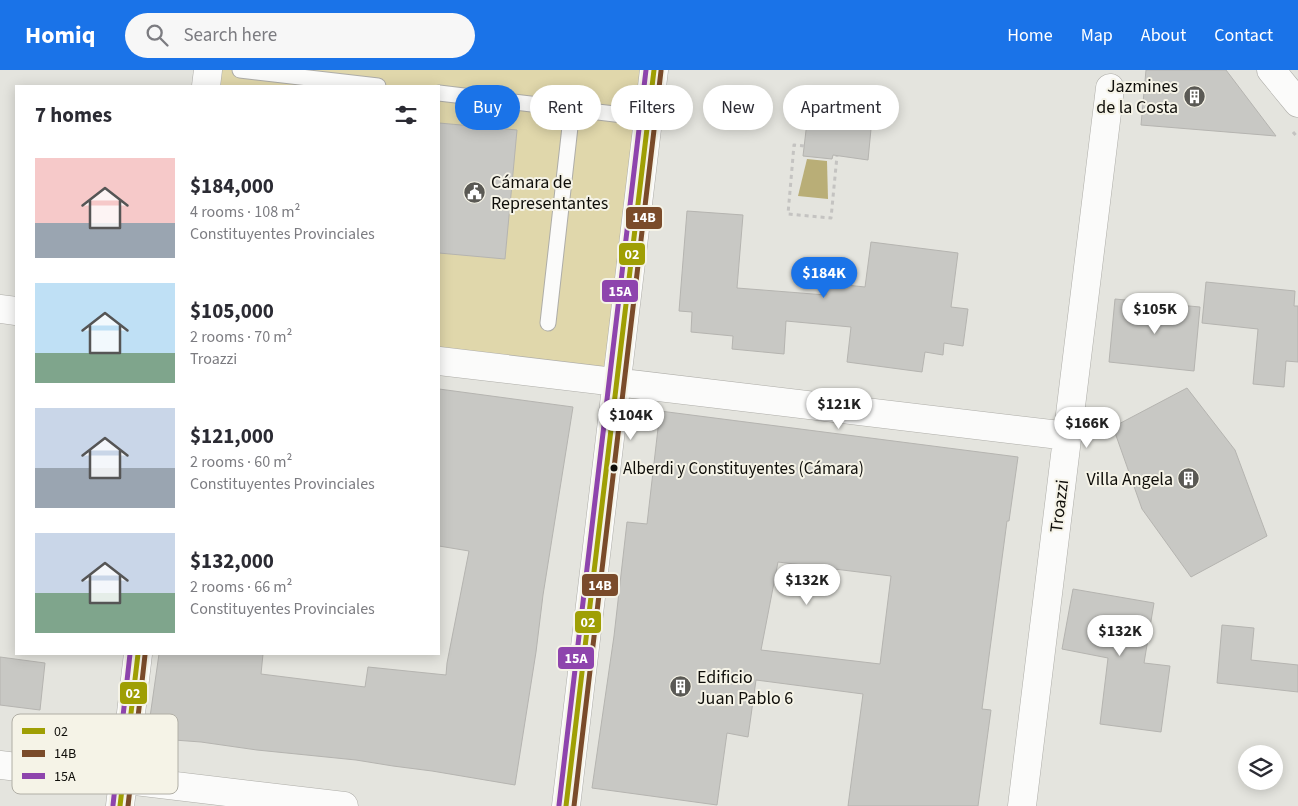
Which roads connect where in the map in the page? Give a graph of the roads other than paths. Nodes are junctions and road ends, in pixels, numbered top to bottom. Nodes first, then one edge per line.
1 (208, 70) edge
2 (240, 70) edge
3 (654, 70) edge
4 (1271, 70) edge
5 (206, 85) edge
6 (369, 85) edge
7 (652, 85) edge
8 (1110, 88) dead end
9 (440, 93) edge
10 (1298, 102) edge
11 (530, 104) edge
12 (570, 130) edge
13 (647, 130) edge
14 (0, 309) edge
15 (15, 311) edge
16 (548, 323) dead end
17 (440, 361) edge
18 (616, 382) junction
19 (1068, 436) junction
20 (138, 655) edge
21 (131, 714) edge
22 (178, 786) edge
23 (344, 806) edge
24 (566, 806) edge
25 (1022, 806) edge

1 - 5 street
2 - 6 lane
3 - 7 street
4 - 10 street
8 - 19 street, Troazzi
9 - 11 lane
12 - 16 lane
13 - 18 street
14 - 15 street
17 - 18 street
18 - 19 street
18 - 24 street
19 - 25 street, Troazzi
20 - 21 street
22 - 23 street

